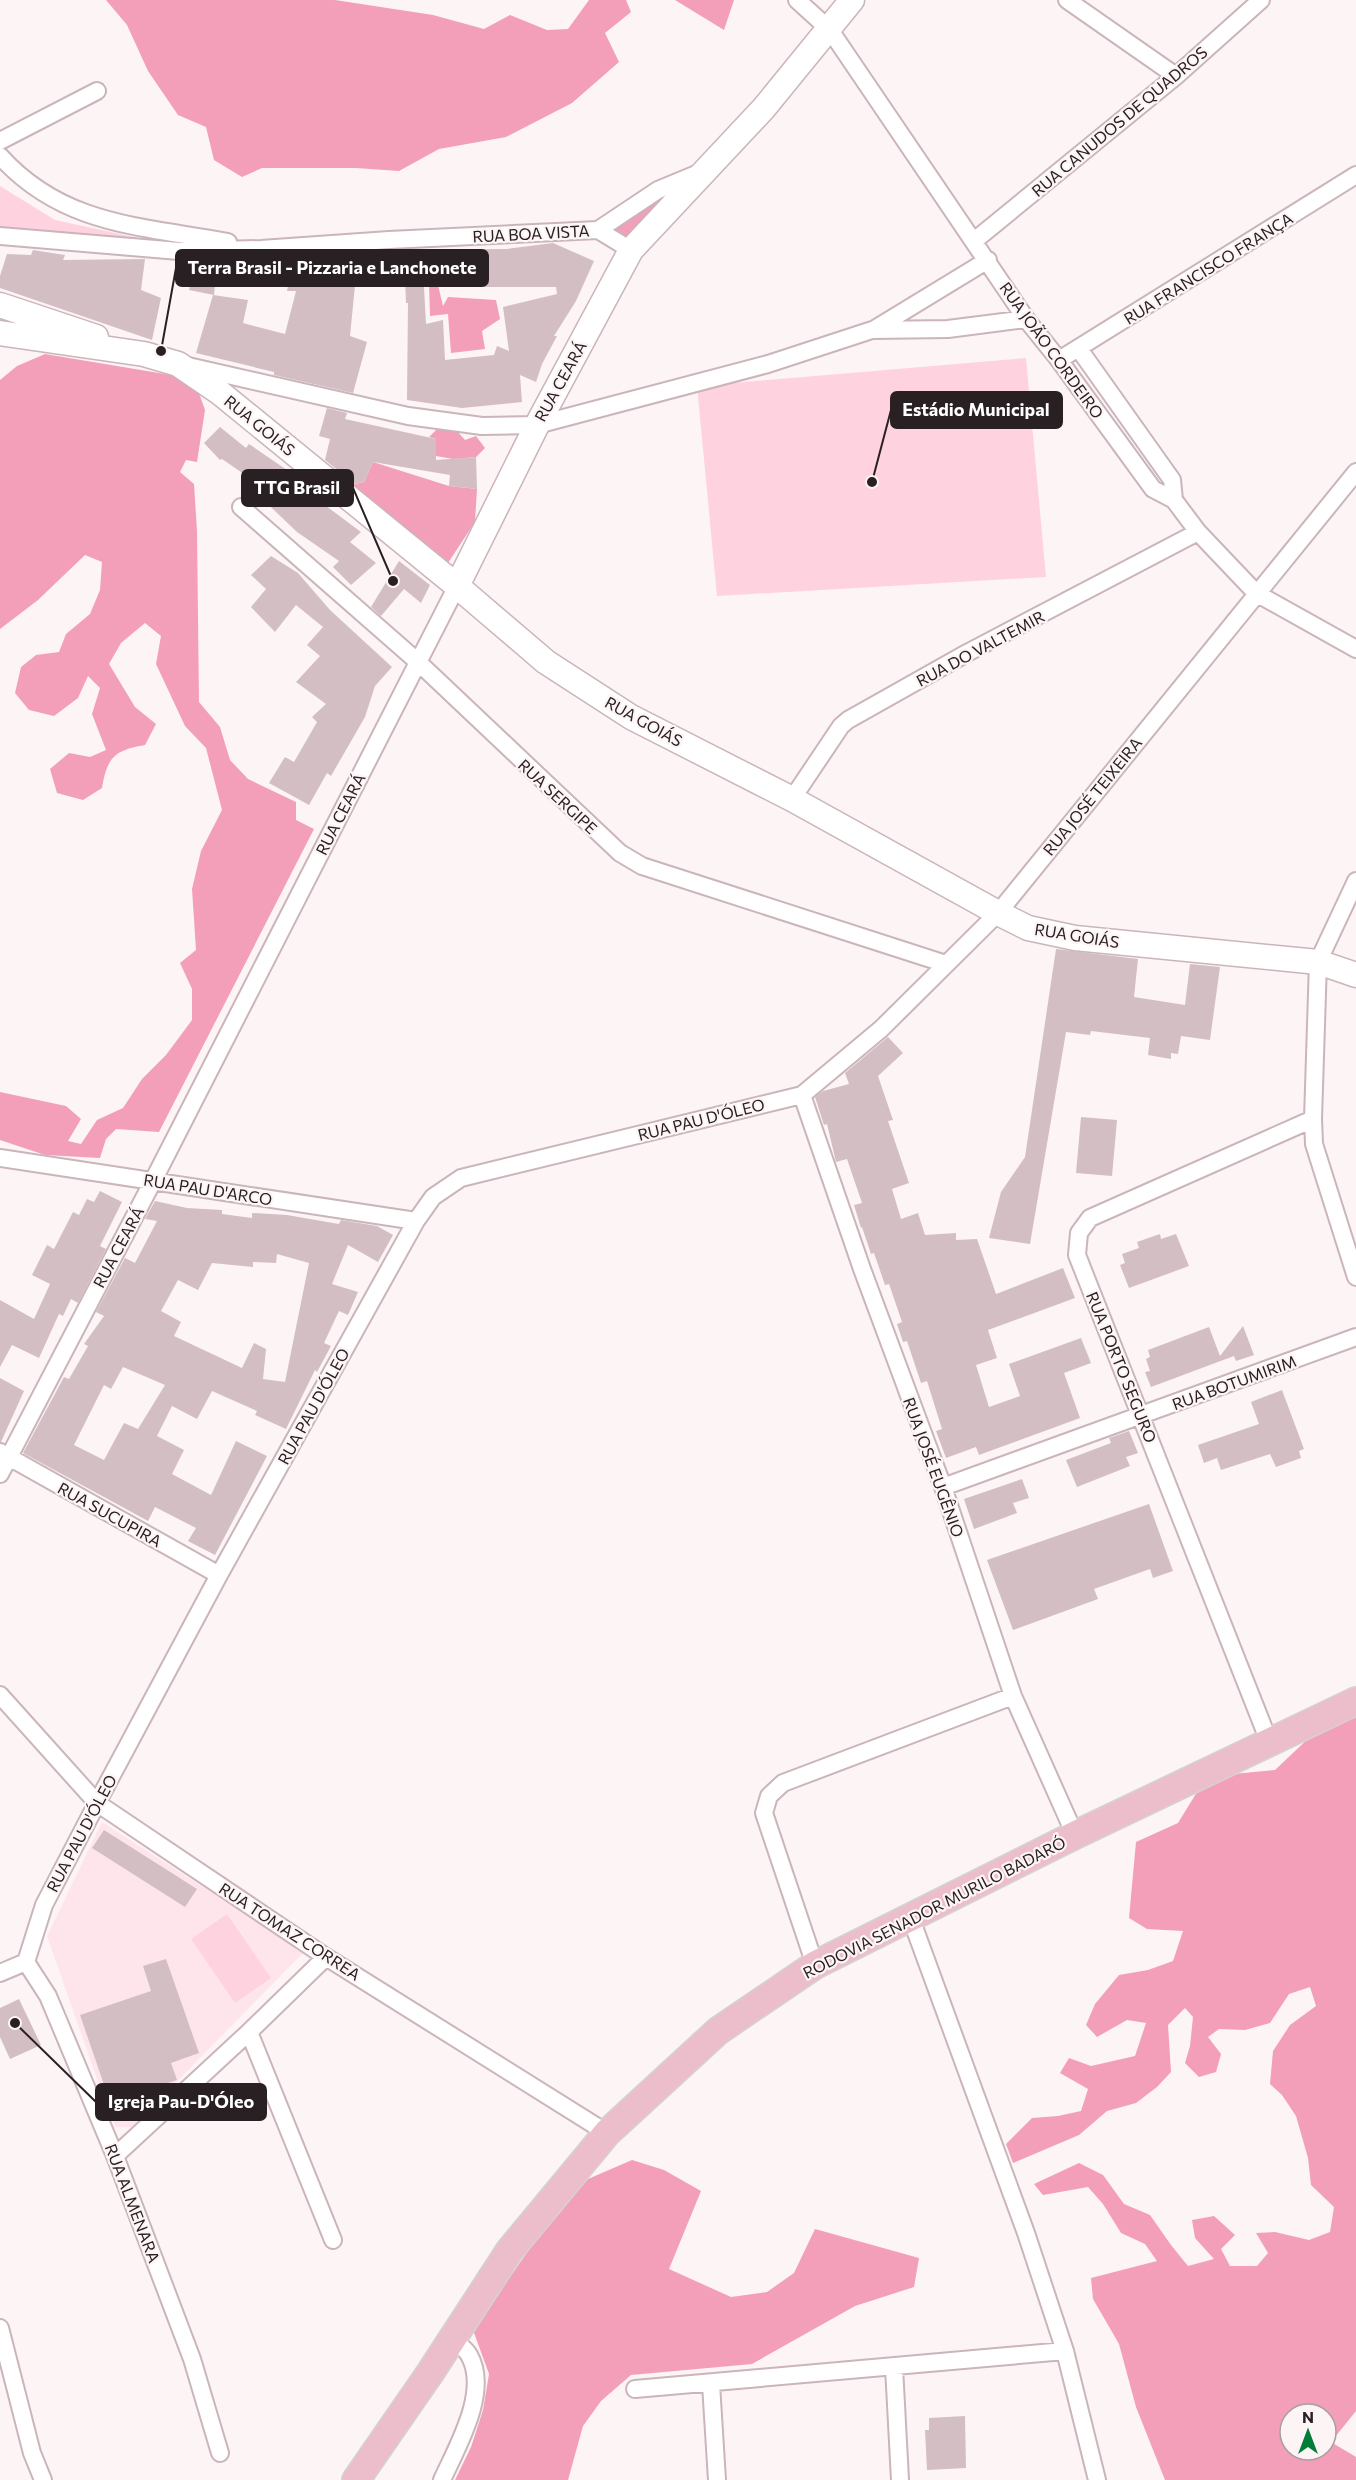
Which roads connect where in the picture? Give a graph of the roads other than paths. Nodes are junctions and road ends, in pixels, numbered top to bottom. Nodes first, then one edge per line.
1 (797, 0) edge
2 (852, 0) edge
3 (1067, 0) edge
4 (1261, 0) edge
5 (830, 30) junction
6 (1176, 76) junction
7 (97, 91) dead end
8 (0, 141) edge
9 (0, 156) edge
10 (704, 171) junction
11 (1356, 175) edge
12 (598, 230) junction
13 (0, 236) edge
14 (974, 241) junction
15 (261, 249) junction
16 (631, 250) junction
17 (988, 260) junction
18 (0, 305) edge
19 (1026, 319) junction
20 (872, 330) junction
21 (0, 333) edge
22 (1079, 349) junction
23 (144, 354) junction
24 (1059, 360) junction
25 (178, 364) junction
26 (537, 424) junction
27 (1356, 472) edge
28 (1174, 500) junction
29 (241, 507) dead end
30 (1198, 532) junction
31 (457, 586) junction
32 (1256, 593) junction
33 (1356, 649) edge
34 (417, 662) junction
35 (792, 799) junction
36 (1356, 881) edge
37 (998, 913) junction
38 (1318, 962) junction
39 (946, 964) junction
40 (1356, 975) edge
41 (802, 1095) junction
42 (1313, 1119) junction
43 (0, 1158) edge
44 (153, 1181) junction
45 (416, 1221) junction
46 (1356, 1277) edge
47 (1356, 1337) edge
48 (1142, 1416) junction
49 (4, 1454) edge
50 (0, 1474) edge
51 (943, 1487) junction
52 (219, 1575) junction
53 (0, 1695) edge
54 (1013, 1696) junction
55 (1356, 1701) edge
56 (1270, 1744) junction
57 (97, 1803) junction
58 (1076, 1835) junction
59 (910, 1917) junction
60 (326, 1956) junction
61 (26, 1962) junction
62 (815, 1965) junction
63 (0, 1973) edge
64 (249, 2032) junction
65 (607, 2133) junction
66 (115, 2156) junction
67 (333, 2240) dead end
68 (0, 2328) edge
69 (452, 2339) junction
70 (1065, 2351) junction
71 (894, 2367) junction
72 (711, 2384) junction
73 (635, 2389) dead end
74 (220, 2453) dead end
75 (43, 2480) edge
76 (356, 2480) edge
77 (442, 2480) edge
78 (717, 2480) edge
79 (900, 2480) edge
80 (1097, 2480) edge

1 - 5 street, RUA JOÃO CORDEIRO
2 - 5 street, RUA BOA VISTA
3 - 6 street
4 - 6 street, RUA CANUDOS DE QUADROS
5 - 10 street, RUA BOA VISTA
5 - 14 street, RUA JOÃO CORDEIRO
6 - 14 street, RUA CANUDOS DE QUADROS
7 - 8 street
9 - 15 street, RUA BOA VISTA
10 - 12 street, RUA BOA VISTA
10 - 16 street, RUA CEARÁ
11 - 22 street, RUA FRANCISCO FRANÇA
12 - 15 street, RUA BOA VISTA
12 - 16 street
13 - 15 street, RUA BOA VISTA
14 - 17 street, RUA JOÃO CORDEIRO
16 - 26 street, RUA CEARÁ
17 - 19 street, RUA JOÃO CORDEIRO
17 - 20 street
18 - 23 street
19 - 20 street
19 - 24 street, RUA JOÃO CORDEIRO
20 - 26 street
21 - 23 street, RUA GOIÁS
22 - 24 street, RUA FRANCISCO FRANÇA
22 - 28 street
23 - 25 street, RUA GOIÁS
24 - 28 street, RUA JOÃO CORDEIRO
25 - 26 street
25 - 31 street, RUA GOIÁS
26 - 31 street, RUA CEARÁ
27 - 32 street, RUA JOSÉ TEIXEIRA
28 - 30 street, RUA JOÃO CORDEIRO
29 - 34 street, RUA SERGIPE
30 - 32 street, RUA JOÃO CORDEIRO
30 - 35 street, RUA DO VALTEMIR
31 - 34 street, RUA CEARÁ
31 - 35 street, RUA GOIÁS
32 - 33 street, RUA JOÃO CORDEIRO
32 - 37 street, RUA JOSÉ TEIXEIRA
34 - 39 street, RUA SERGIPE
34 - 44 street, RUA CEARÁ
35 - 37 street, RUA GOIÁS
36 - 38 street
37 - 38 street, RUA GOIÁS
37 - 39 street, RUA JOSÉ TEIXEIRA
38 - 40 street, RUA GOIÁS
38 - 42 street
39 - 41 street, RUA JOSÉ TEIXEIRA
41 - 45 street, RUA PAU D'ÓLEO
41 - 51 street, RUA JOSÉ EUGÊNIO
42 - 46 street
42 - 48 street, RUA PORTO SEGURO
43 - 44 street, RUA PAU D'ARCO
44 - 45 street, RUA PAU D'ARCO
44 - 49 street, RUA CEARÁ
45 - 52 street, RUA PAU D'ÓLEO
47 - 48 street, RUA BOTUMIRIM
48 - 51 street, RUA BOTUMIRIM
48 - 56 street, RUA PORTO SEGURO
49 - 50 street, RUA CEARÁ
49 - 52 street, RUA SUCUPIRA
51 - 54 street, RUA JOSÉ EUGÊNIO
52 - 57 street, RUA PAU D'ÓLEO
53 - 57 street, RUA TOMAZ CORREA
54 - 58 street, RUA JOSÉ EUGÊNIO
54 - 62 street
55 - 56 main road, RODOVIA SENADOR MURILO BADARÓ
56 - 58 main road, RODOVIA SENADOR MURILO BADARÓ
57 - 60 street, RUA TOMAZ CORREA
57 - 61 street, RUA PAU D'ÓLEO
58 - 59 main road, RODOVIA SENADOR MURILO BADARÓ
59 - 62 main road, RODOVIA SENADOR MURILO BADARÓ
59 - 70 street
60 - 64 street
60 - 65 street, RUA TOMAZ CORREA
61 - 63 street
61 - 66 street, RUA ALMENARA
62 - 65 main road, RODOVIA SENADOR MURILO BADARÓ
64 - 66 street
64 - 67 street
65 - 69 main road, RODOVIA SENADOR MURILO BADARÓ
66 - 74 street, RUA ALMENARA
68 - 75 street
69 - 76 main road, RODOVIA SENADOR MURILO BADARÓ
69 - 77 street
70 - 71 street
70 - 80 street
71 - 72 street
71 - 79 street
72 - 73 street
72 - 78 street

